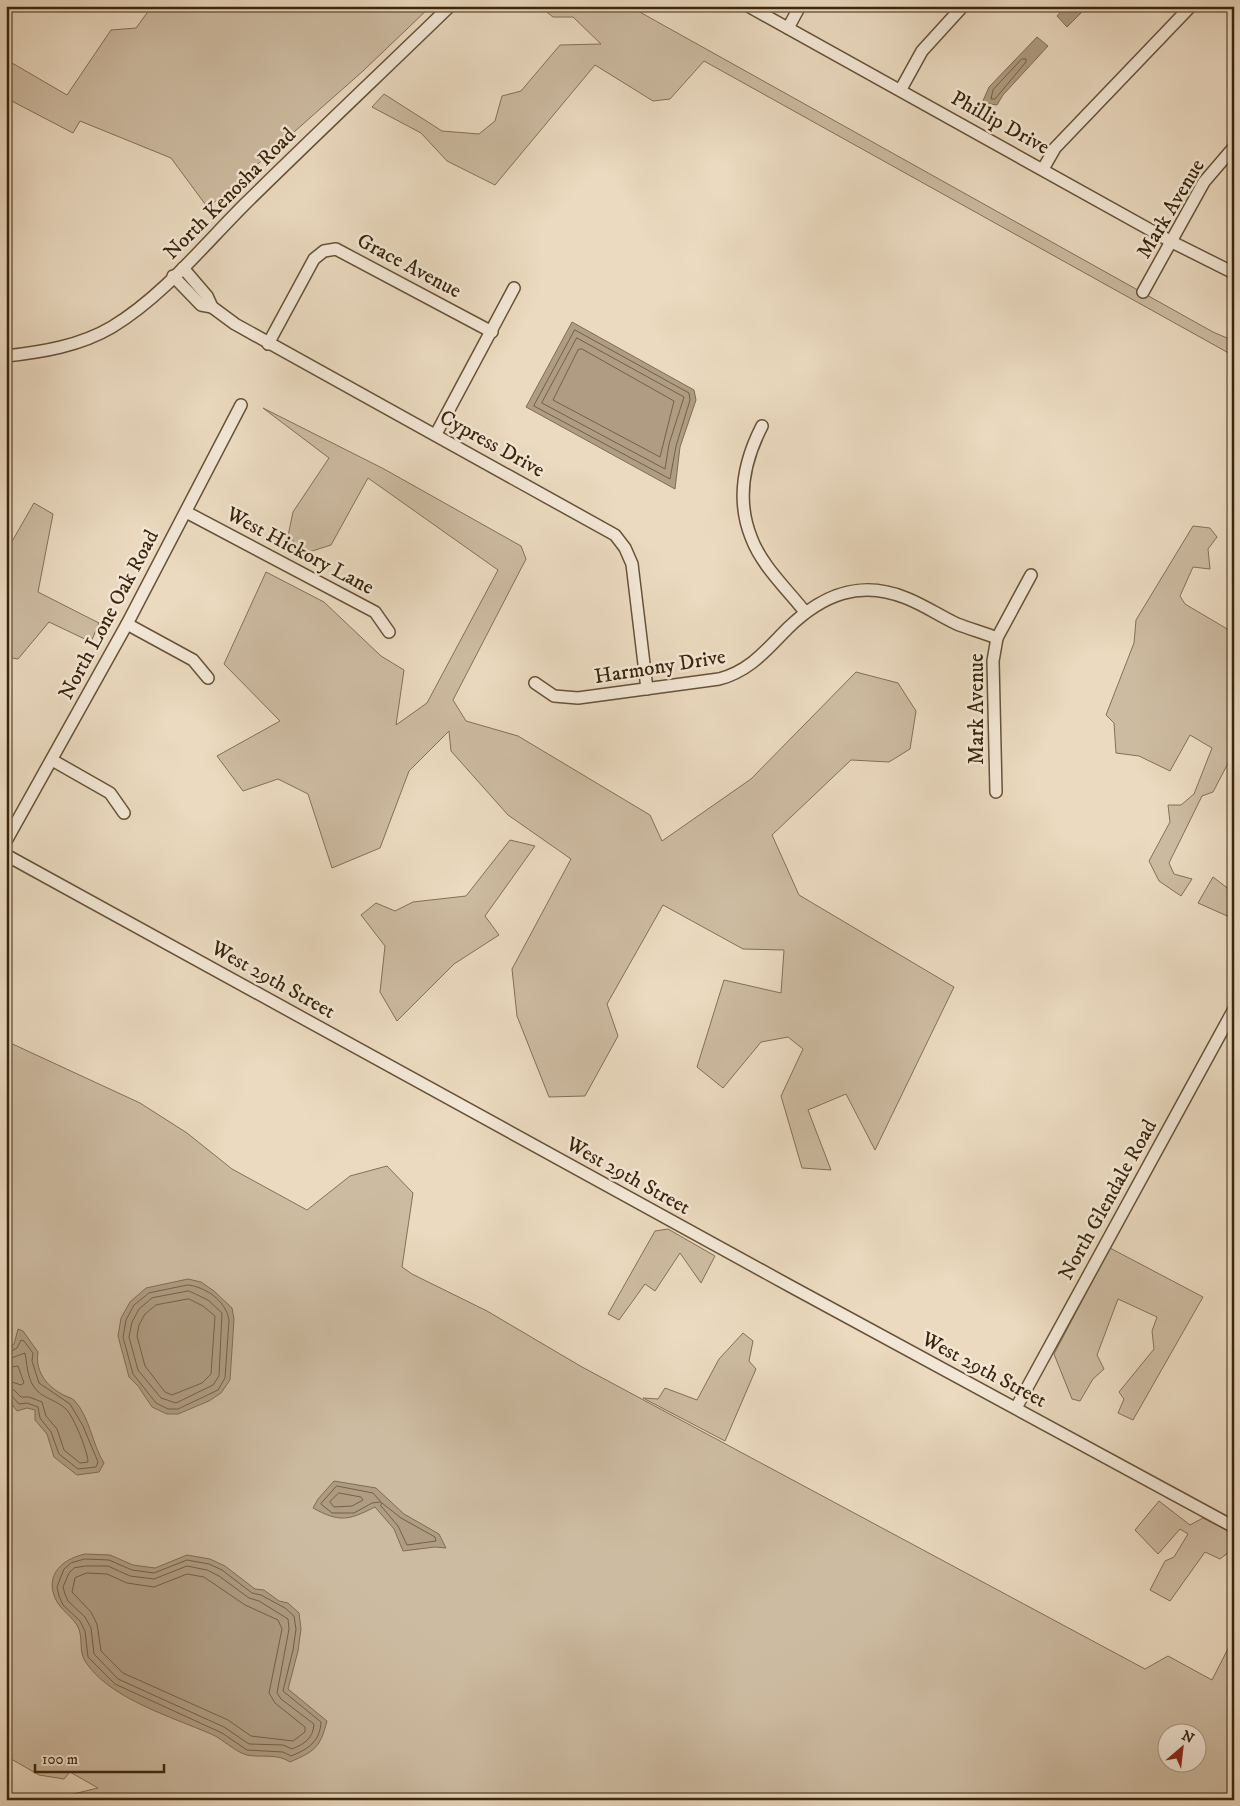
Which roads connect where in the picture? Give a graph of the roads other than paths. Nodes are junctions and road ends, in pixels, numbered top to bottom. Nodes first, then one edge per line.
1 (450, 6) edge
2 (748, 6) edge
3 (800, 6) edge
4 (963, 6) edge
5 (1190, 6) edge
6 (788, 28) junction
7 (901, 89) junction
8 (1234, 147) edge
9 (1043, 169) junction
10 (1172, 242) junction
11 (183, 268) junction
12 (1234, 273) edge
13 (173, 276) junction
14 (514, 288) dead end
15 (1143, 292) dead end
16 (212, 307) junction
17 (492, 332) junction
18 (268, 344) junction
19 (6, 356) edge
20 (241, 405) dead end
21 (762, 426) dead end
22 (436, 434) junction
23 (186, 512) junction
24 (1031, 574) dead end
25 (805, 612) junction
26 (127, 624) junction
27 (389, 632) dead end
28 (997, 638) junction
29 (208, 678) dead end
30 (535, 682) dead end
31 (648, 689) junction
32 (52, 760) junction
33 (996, 792) dead end
34 (124, 814) dead end
35 (6, 841) edge
36 (6, 855) edge
37 (1234, 1009) edge
38 (1016, 1408) junction
39 (1234, 1527) edge

1 - 11 street, North Kenosha Road
2 - 6 street, Phillip Drive
3 - 6 street
4 - 7 street
5 - 9 street
6 - 7 street, Phillip Drive
7 - 9 street, Phillip Drive
8 - 10 street, Mark Avenue
9 - 10 street, Phillip Drive
10 - 12 street, Phillip Drive
10 - 15 street, Mark Avenue
11 - 13 street, North Kenosha Road
11 - 16 street, Cypress Drive
13 - 16 street, Cypress Drive
13 - 19 street, North Kenosha Road
14 - 17 street
16 - 18 street, Cypress Drive
17 - 18 street, Grace Avenue
17 - 22 street
18 - 22 street, Cypress Drive
20 - 23 street, North Lone Oak Road
21 - 25 street
22 - 31 street, Cypress Drive
23 - 26 street, North Lone Oak Road
23 - 27 street, West Hickory Lane
24 - 28 street, Mark Avenue
25 - 28 street, Harmony Drive
25 - 31 street, Harmony Drive
26 - 29 street
26 - 32 street, North Lone Oak Road
28 - 33 street, Mark Avenue
30 - 31 street, Harmony Drive
32 - 34 street
32 - 35 street, North Lone Oak Road
36 - 38 street, West 29th Street
37 - 38 street, North Glendale Road
38 - 39 street, West 29th Street

